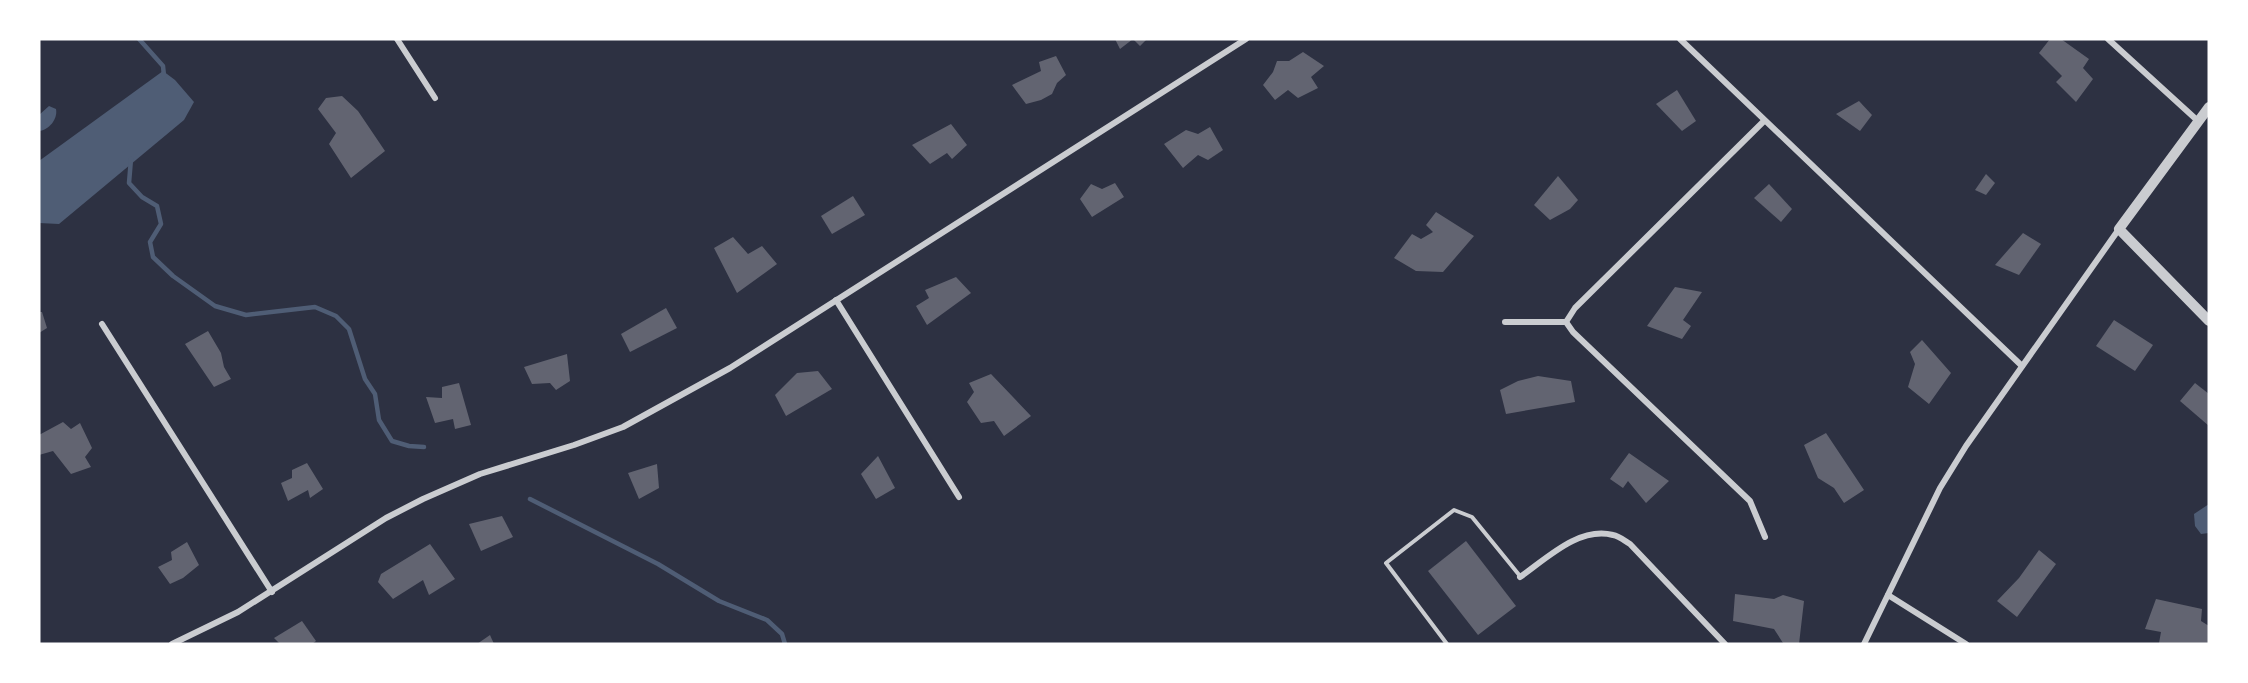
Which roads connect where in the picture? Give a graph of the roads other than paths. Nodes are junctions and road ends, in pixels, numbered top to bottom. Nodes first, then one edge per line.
1 (397, 39) edge
2 (1246, 39) edge
3 (1680, 39) edge
4 (2108, 39) edge
5 (435, 98) dead end
6 (2209, 107) edge
7 (2198, 121) junction
8 (1764, 122) junction
9 (2119, 229) junction
10 (836, 300) junction
11 (2209, 321) edge
12 (1505, 322) dead end
13 (1566, 322) junction
14 (102, 324) dead end
15 (2022, 366) junction
16 (959, 497) dead end
17 (1765, 537) dead end
18 (1520, 577) joint
19 (272, 592) junction
20 (1888, 595) junction
21 (172, 644) edge
22 (1447, 644) edge
23 (1725, 644) edge
24 (1864, 644) edge
25 (1966, 644) edge

1 - 5 street
2 - 10 street
3 - 8 street
4 - 7 street
6 - 7 street
7 - 9 street
8 - 13 street
8 - 15 street
9 - 11 street
9 - 15 street
10 - 16 street
10 - 19 street
12 - 13 street
13 - 17 street
14 - 19 street
15 - 20 street
18 - 22 lane
18 - 23 street
19 - 21 street
20 - 24 street
20 - 25 street

